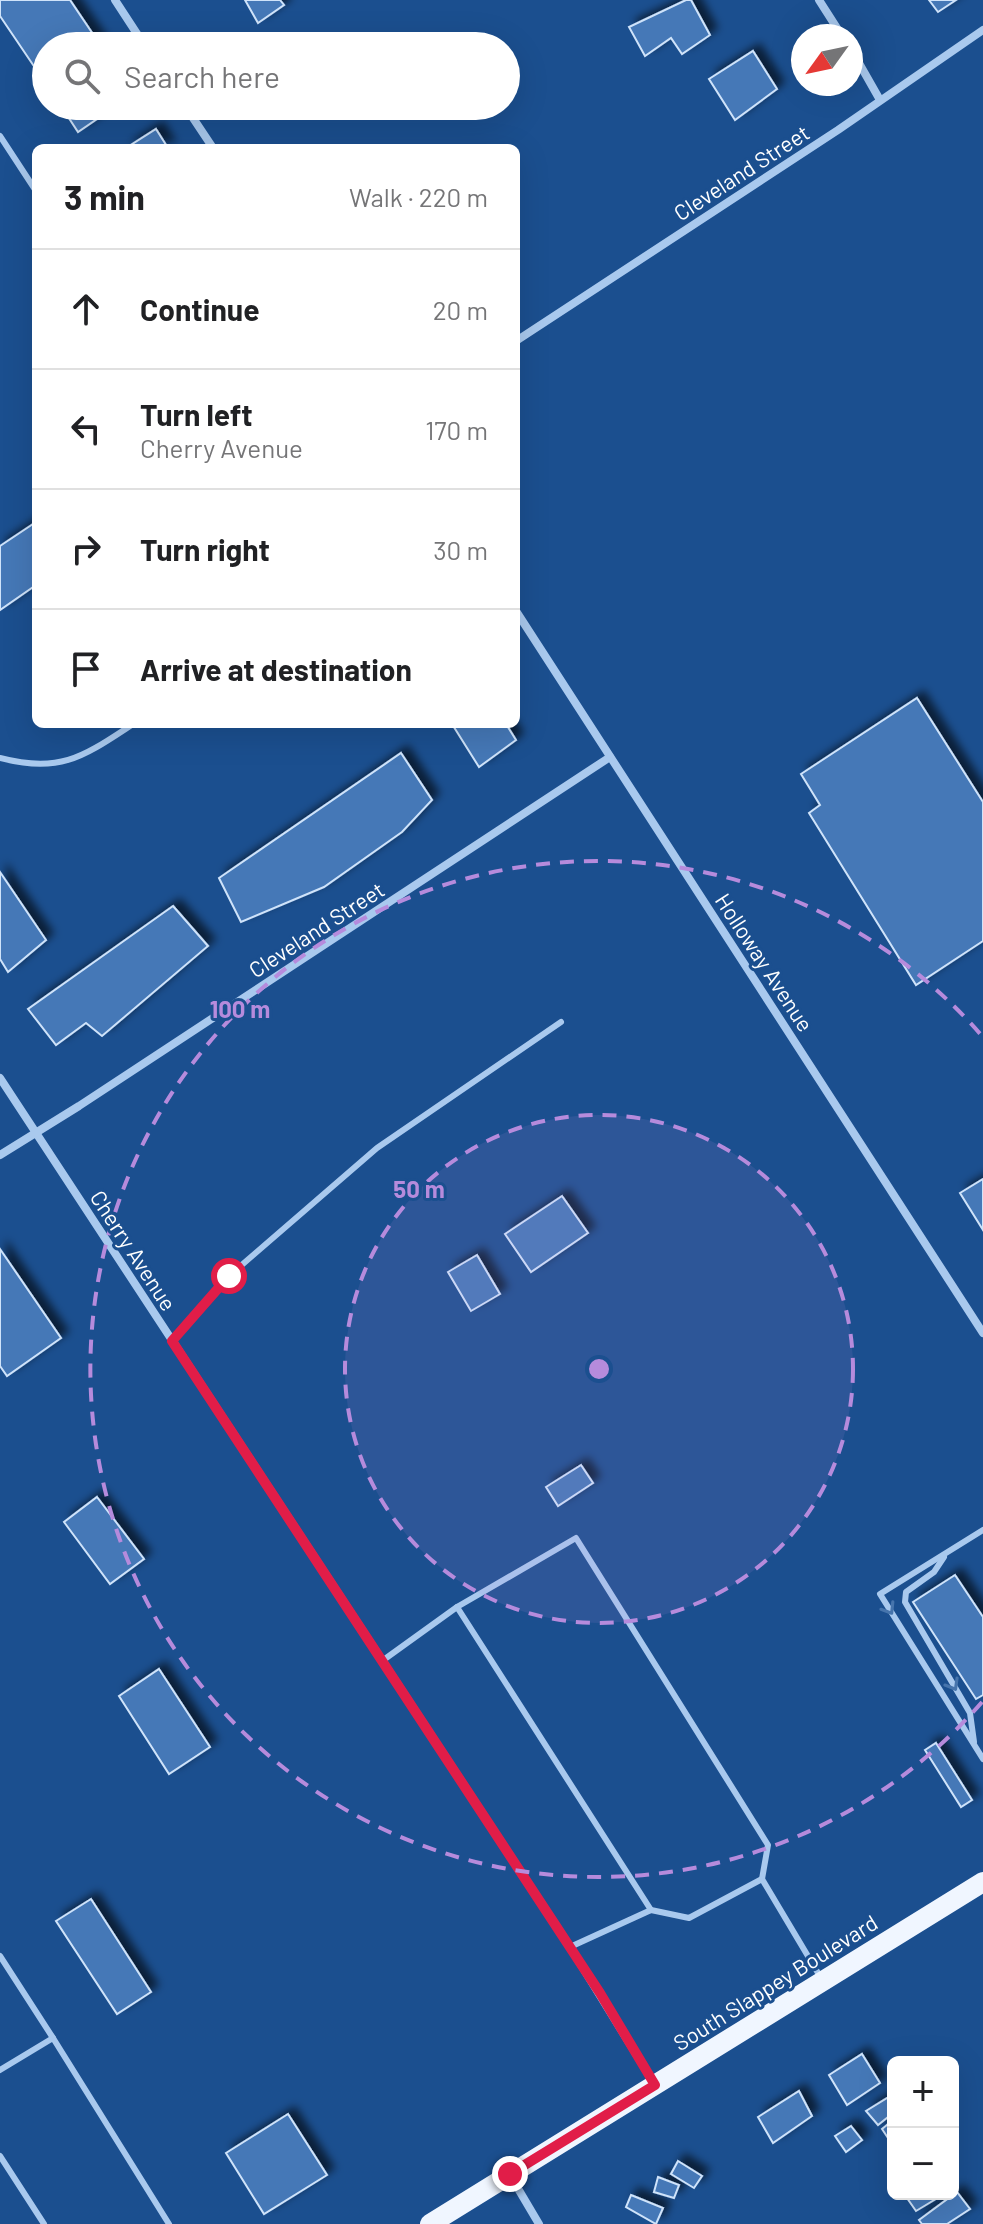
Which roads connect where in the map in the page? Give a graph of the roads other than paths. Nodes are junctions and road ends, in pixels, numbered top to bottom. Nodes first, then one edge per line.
1 (115, 0) edge
2 (819, 0) edge
3 (834, 24) edge
4 (983, 30) edge
5 (136, 32) edge
6 (863, 70) edge
7 (880, 100) junction
8 (194, 120) edge
9 (0, 136) edge
10 (210, 144) edge
11 (32, 185) edge
12 (520, 338) edge
13 (520, 617) edge
14 (127, 728) edge
15 (610, 757) junction
16 (0, 758) edge
17 (561, 1022) dead end
18 (0, 1078) edge
19 (35, 1132) junction
20 (0, 1155) edge
21 (983, 1333) edge
22 (172, 1341) junction
23 (981, 1531) edge
24 (983, 1540) edge
25 (946, 1554) junction
26 (457, 1607) junction
27 (382, 1661) junction
28 (974, 1745) junction
29 (983, 1759) edge
30 (762, 1879) junction
31 (983, 1882) edge
32 (651, 1910) junction
33 (570, 1947) junction
34 (0, 1956) edge
35 (823, 1981) junction
36 (53, 2038) junction
37 (0, 2070) edge
38 (655, 2085) junction
39 (0, 2156) edge
40 (510, 2174) junction
41 (44, 2224) edge
42 (169, 2224) edge
43 (430, 2224) edge
44 (539, 2224) edge

1 - 5 street
2 - 3 street
4 - 7 street, Cleveland Street
6 - 7 street
7 - 12 street, Cleveland Street
8 - 10 street
9 - 11 lane
13 - 15 street, Holloway Avenue
14 - 16 lane
15 - 19 street, Cleveland Street
15 - 21 street, Holloway Avenue
17 - 22 lane
18 - 19 street, Cherry Avenue
19 - 20 street, Cleveland Street
19 - 22 street, Cherry Avenue
22 - 27 street, Cherry Avenue
23 - 24 lane
23 - 25 lane
25 -> 28 lane
25 -> 28 lane
26 - 27 lane
26 - 30 lane
26 - 32 lane
27 - 33 street, Cherry Avenue
28 - 29 lane
30 - 32 lane
30 - 35 lane
31 - 35 main road, South Slappey Boulevard
32 - 33 lane
33 - 38 street, Cherry Avenue
34 - 36 lane
35 - 38 main road, South Slappey Boulevard
36 - 37 lane
36 - 42 lane
38 - 40 main road, South Slappey Boulevard
39 - 41 lane
40 - 43 main road, South Slappey Boulevard
40 - 44 street

